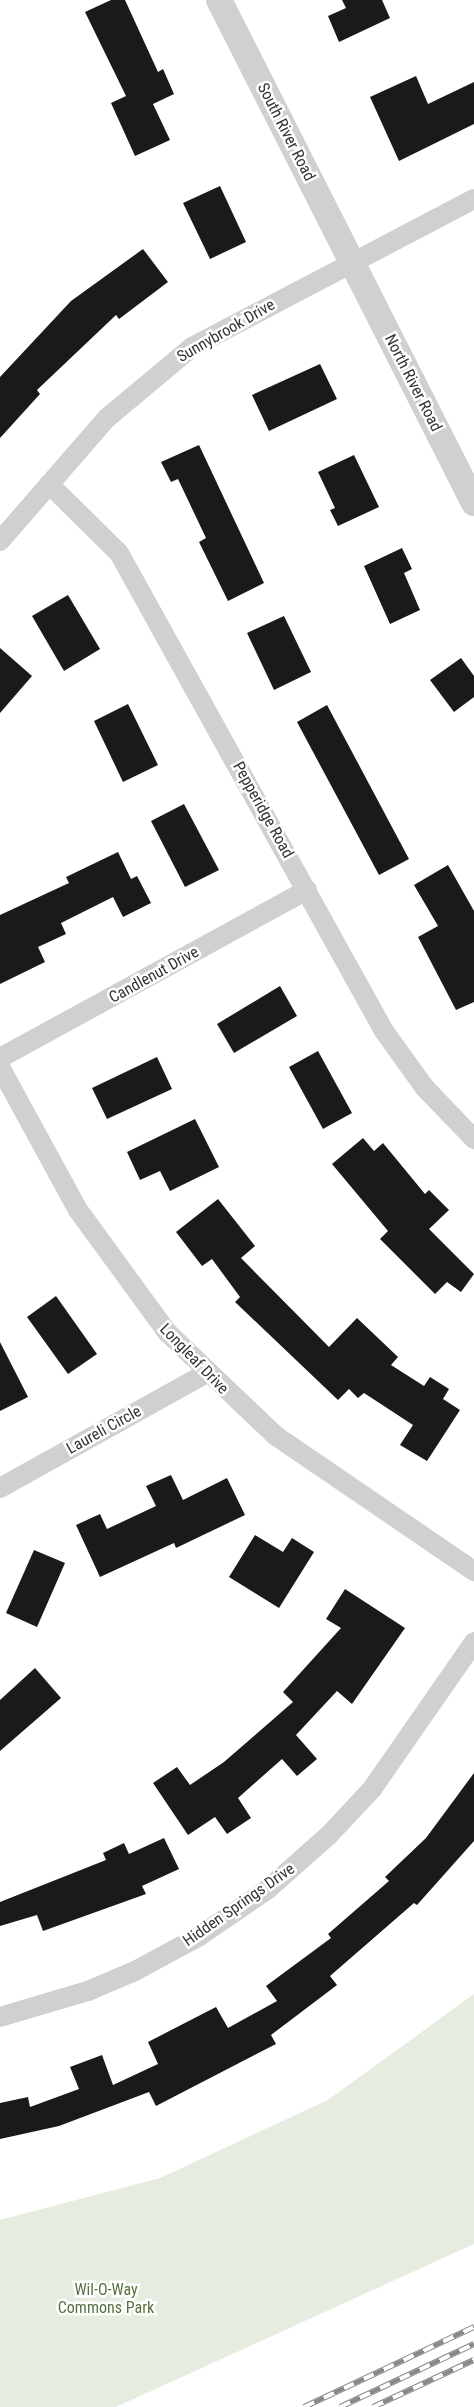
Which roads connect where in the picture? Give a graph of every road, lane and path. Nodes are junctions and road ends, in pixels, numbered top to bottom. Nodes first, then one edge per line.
1 (220, 0) edge
2 (474, 200) edge
3 (352, 264) junction
4 (49, 484) junction
5 (474, 503) edge
6 (0, 541) edge
7 (307, 890) junction
8 (0, 1058) edge
9 (0, 1067) edge
10 (474, 1139) edge
11 (207, 1373) junction
12 (0, 1488) edge
13 (474, 1571) edge
14 (474, 1642) edge
15 (0, 2017) edge

1 - 3 street, South River Road
2 - 3 street, Sunnybrook Drive
3 - 4 street, Sunnybrook Drive
3 - 5 street, North River Road
4 - 6 street, Sunnybrook Drive
4 - 7 street, Pepperidge Road
7 - 8 street, Candlenut Drive
7 - 10 street, Pepperidge Road
9 - 11 street, Longleaf Drive
11 - 12 street, Laureli Circle
11 - 13 street, Longleaf Drive
14 - 15 street, Hidden Springs Drive

